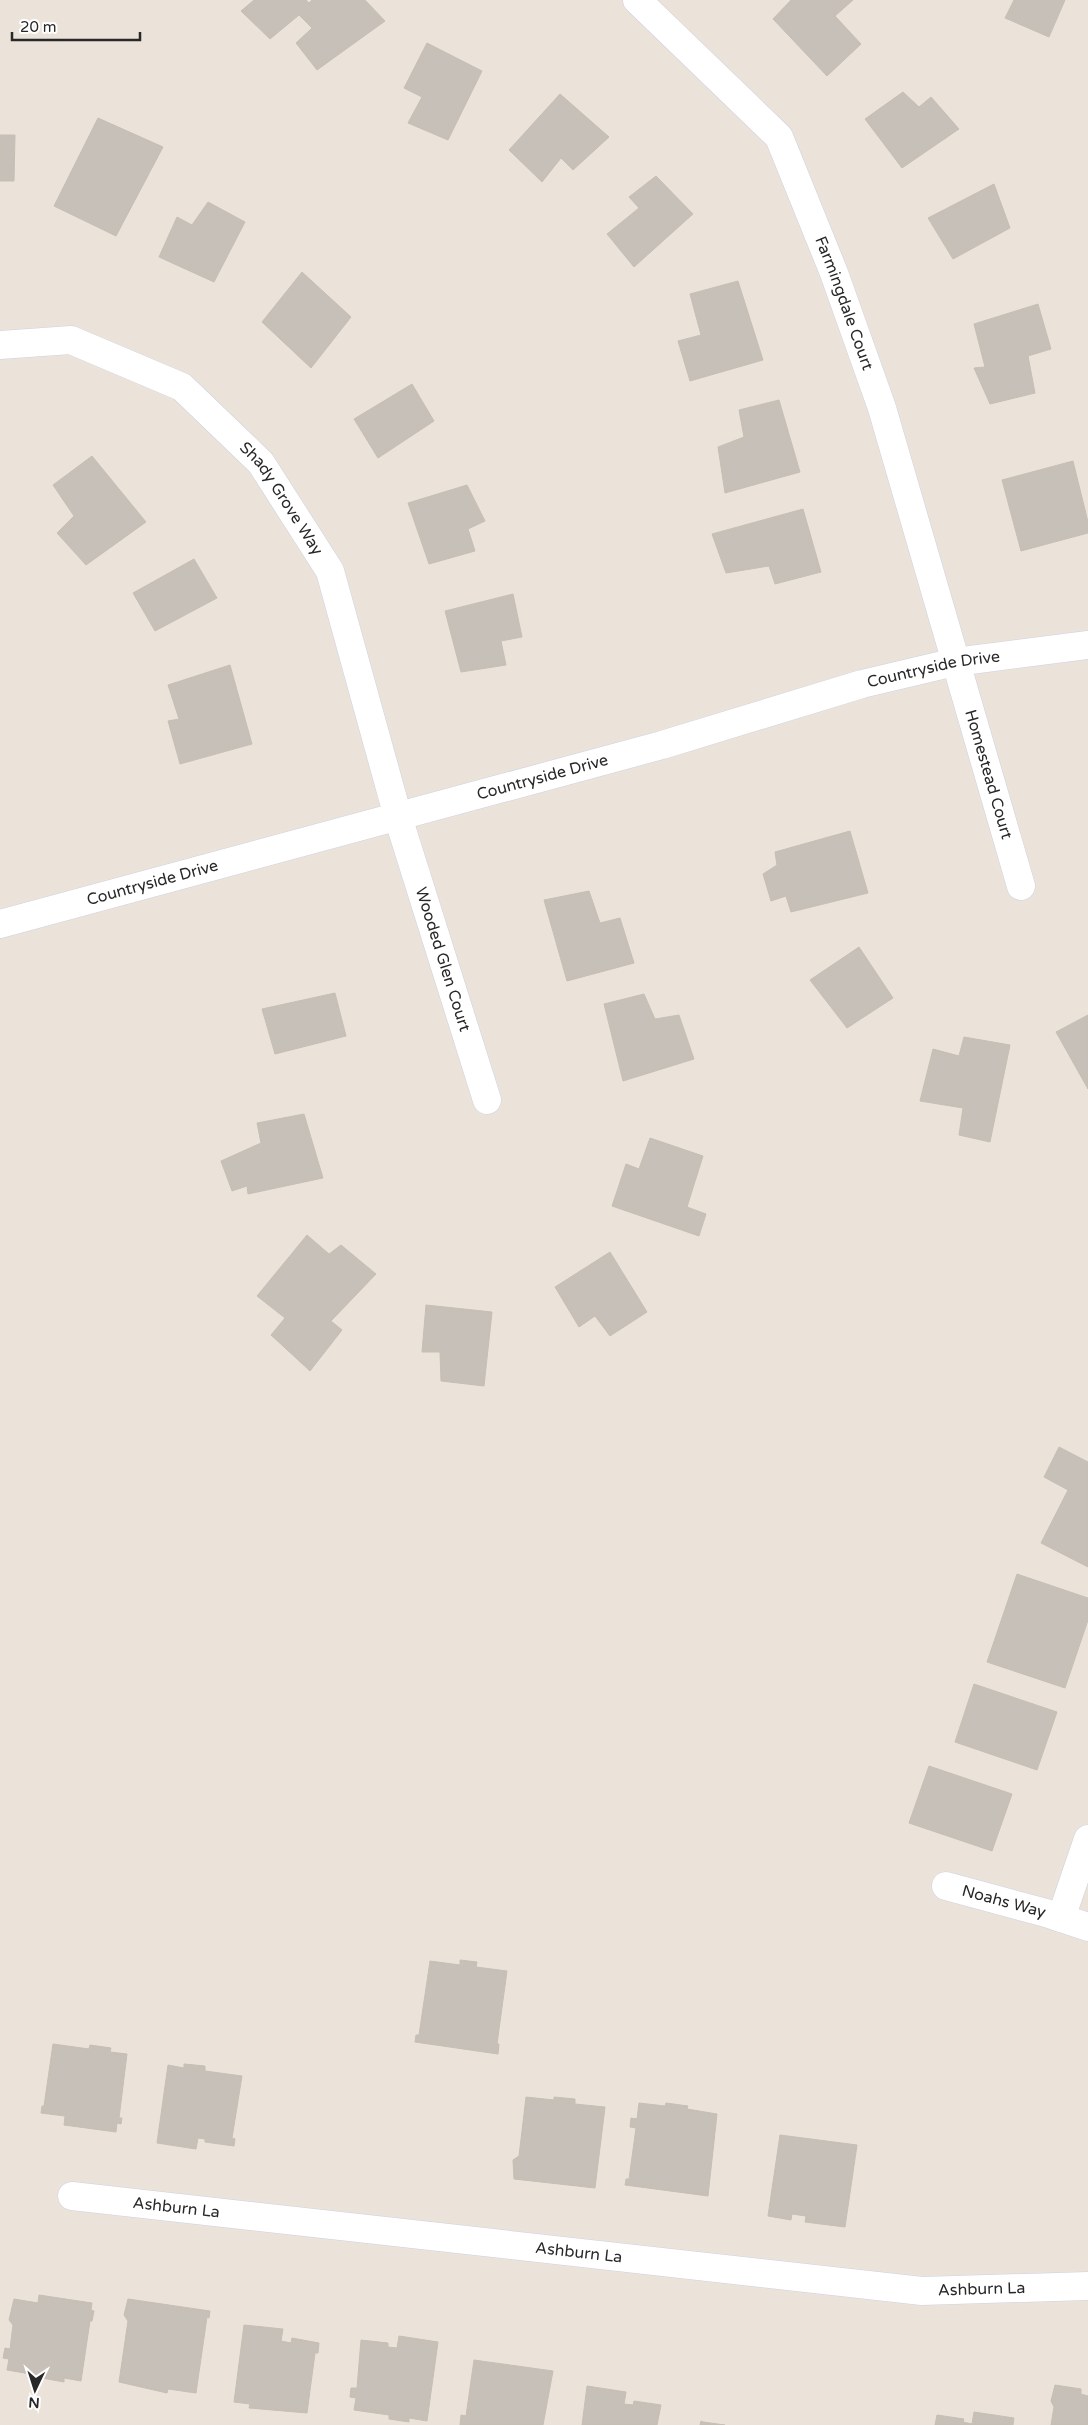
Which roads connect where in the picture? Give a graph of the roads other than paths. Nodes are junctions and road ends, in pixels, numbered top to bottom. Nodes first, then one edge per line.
1 (637, 0) edge
2 (0, 345) edge
3 (1088, 645) edge
4 (955, 662) junction
5 (398, 817) junction
6 (1021, 886) dead end
7 (0, 924) edge
8 (487, 1100) dead end
9 (1088, 1838) edge
10 (946, 1886) dead end
11 (1061, 1918) junction
12 (1088, 1927) edge
13 (72, 2196) dead end
14 (1088, 2286) edge

1 - 4 street, Farmingdale Court
2 - 5 street, Shady Grove Way
3 - 4 street, Countryside Drive
4 - 5 street, Countryside Drive
4 - 6 street, Homestead Court
5 - 7 street, Countryside Drive
5 - 8 street, Wooded Glen Court
9 - 11 street, Noahs Way
10 - 11 street, Noahs Way
11 - 12 street, Noahs Way
13 - 14 street, Ashburn La

